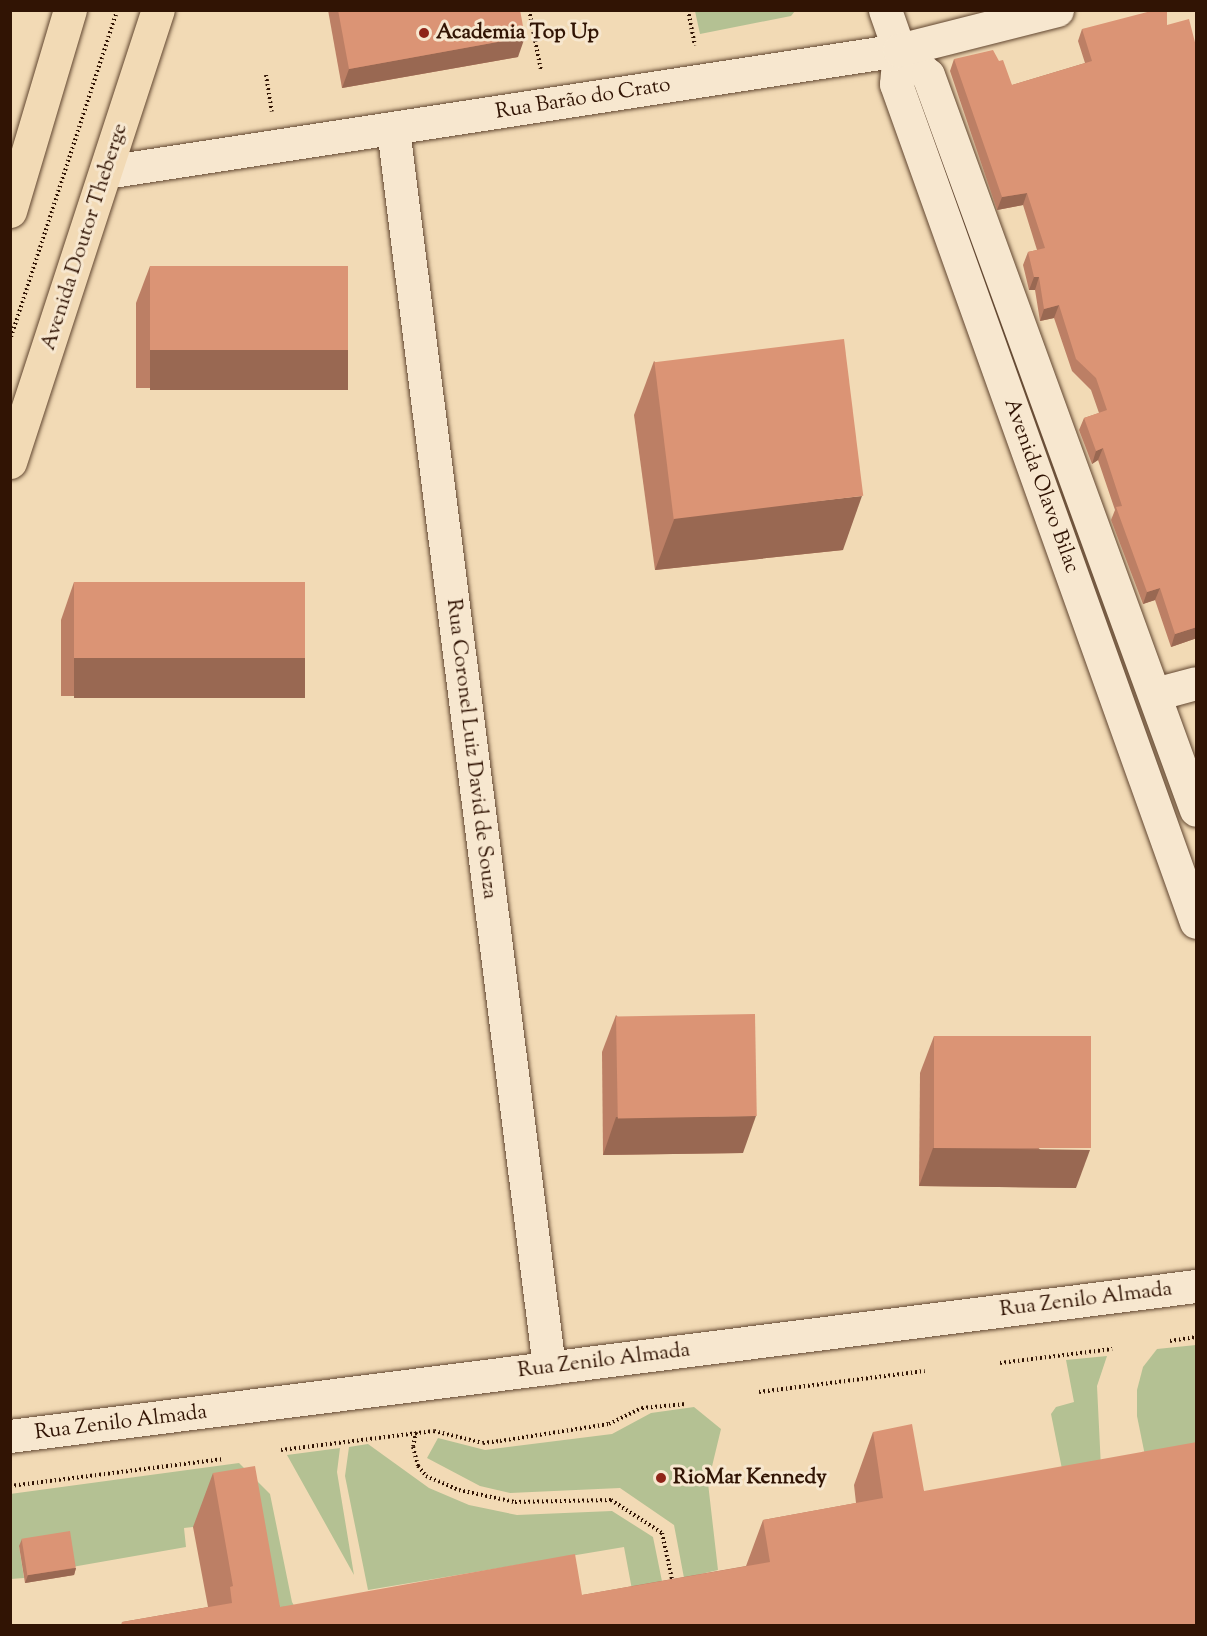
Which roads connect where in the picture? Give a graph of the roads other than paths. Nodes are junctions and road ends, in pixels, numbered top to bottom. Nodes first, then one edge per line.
1 (70, 10) edge
2 (158, 10) edge
3 (885, 10) edge
4 (1057, 10) edge
5 (899, 50) junction
6 (393, 129) junction
7 (106, 172) junction
8 (10, 211) edge
9 (10, 462) edge
10 (1197, 683) edge
11 (1155, 694) junction
12 (1197, 810) edge
13 (1197, 922) edge
14 (1197, 1286) edge
15 (549, 1368) junction
16 (10, 1437) edge

1 - 8 main road
2 - 7 main road, Avenida Doutor Theberge
3 - 5 street, Avenida Olavo Bilac
4 - 5 street, Rua Barão do Crato
5 - 6 street, Rua Barão do Crato
5 - 11 street, Avenida Olavo Bilac
5 - 13 street, Avenida Olavo Bilac
6 - 7 street, Rua Barão do Crato
6 - 15 street, Rua Coronel Luiz David de Souza
7 - 9 main road, Avenida Doutor Theberge
10 - 11 street
11 - 12 street, Avenida Olavo Bilac
14 - 15 street, Rua Zenilo Almada
15 - 16 street, Rua Zenilo Almada

